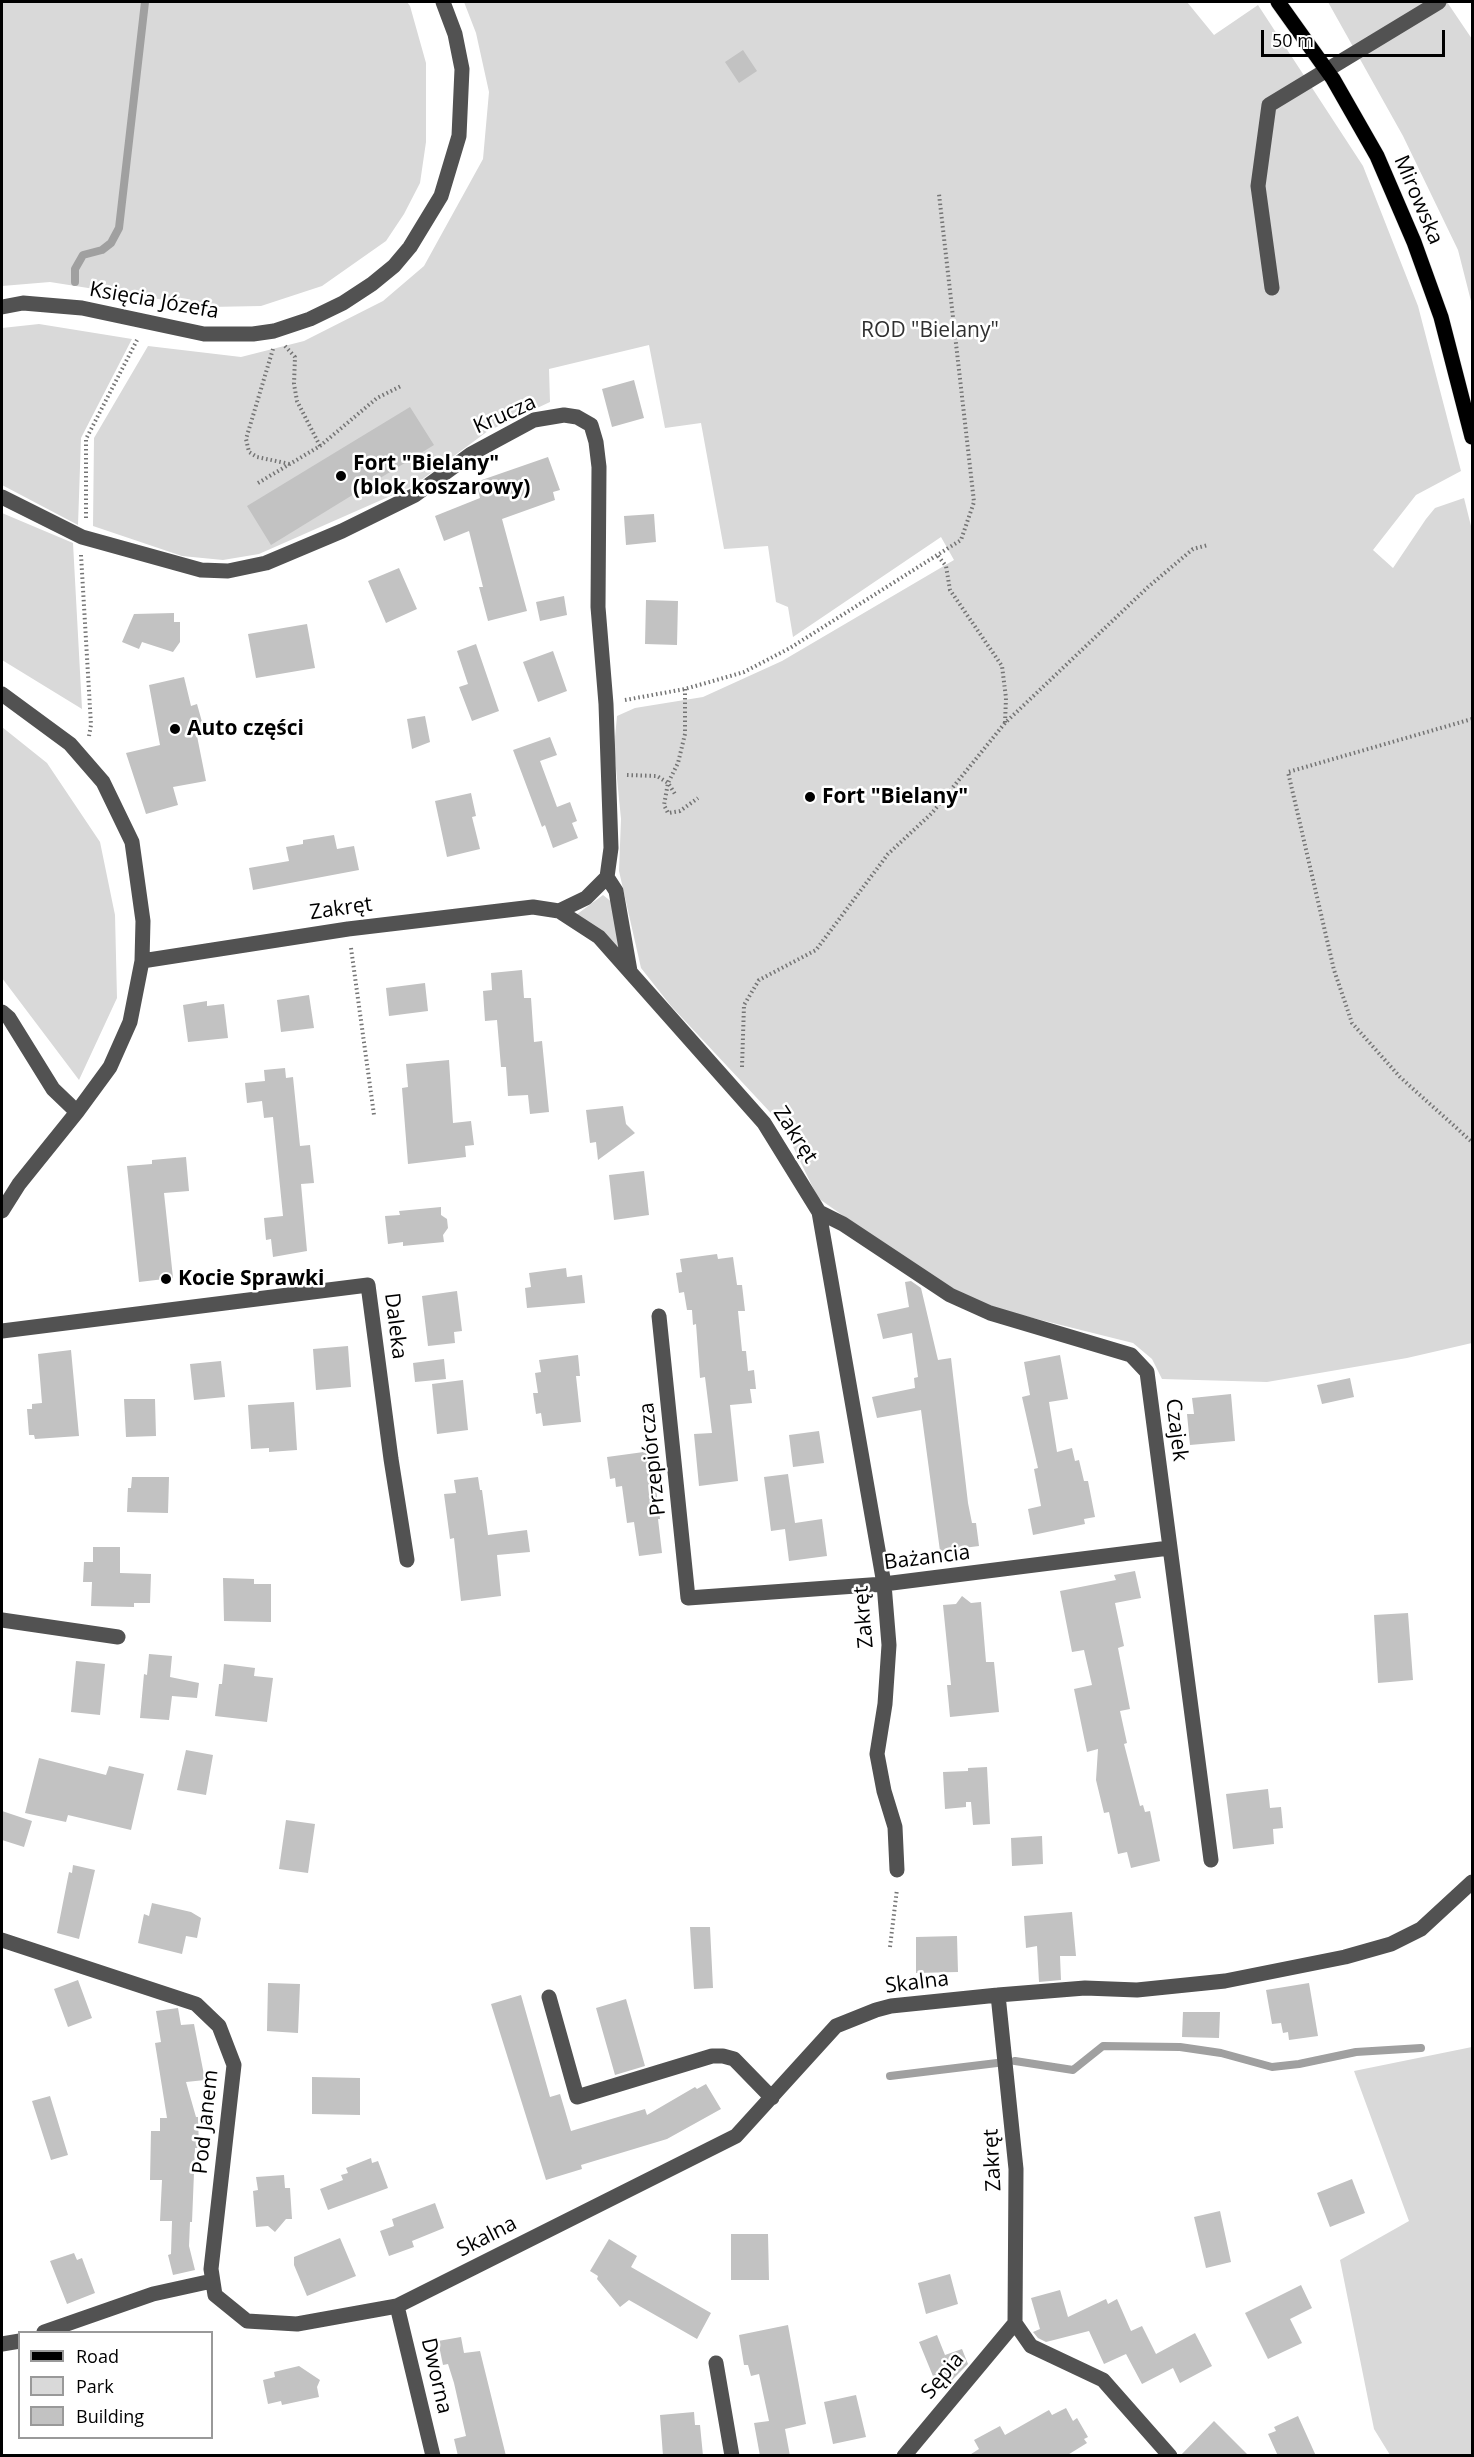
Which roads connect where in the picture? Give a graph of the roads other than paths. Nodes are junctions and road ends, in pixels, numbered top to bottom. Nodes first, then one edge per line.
1 (443, 2) edge
2 (1278, 2) edge
3 (1439, 2) edge
4 (1327, 70) junction
5 (1272, 288) dead end
6 (2, 307) edge
7 (1473, 437) edge
8 (2, 497) edge
9 (2, 694) edge
10 (607, 878) junction
11 (560, 911) junction
12 (142, 961) junction
13 (630, 971) junction
14 (2, 1012) edge
15 (77, 1112) junction
16 (2, 1211) edge
17 (819, 1212) junction
18 (658, 1316) dead end
19 (2, 1331) edge
20 (1169, 1548) junction
21 (407, 1560) dead end
22 (884, 1584) junction
23 (688, 1598) joint
24 (2, 1620) edge
25 (118, 1637) dead end
26 (1211, 1860) dead end
27 (897, 1870) road end
28 (1473, 1882) edge
29 (2, 1940) edge
30 (998, 1995) junction
31 (549, 1997) dead end
32 (772, 2098) junction
33 (212, 2281) junction
34 (397, 2306) junction
35 (1014, 2323) junction
36 (47, 2331) edge
37 (18, 2341) edge
38 (2, 2344) edge
39 (716, 2363) dead end
40 (433, 2456) edge
41 (732, 2456) edge
42 (904, 2456) edge
43 (1170, 2456) edge

1 - 6 street, Księcia Józefa
2 - 4 main road, Mirowska
3 - 4 street
4 - 5 street
4 - 7 main road, Mirowska
8 - 10 street, Krucza
9 - 12 street
10 - 11 street
10 - 13 street
11 - 12 street, Zakręt
11 - 13 street, Zakręt
12 - 15 street
13 - 17 street, Zakręt
14 - 15 street
15 - 16 street
17 - 20 street, Czajek
17 - 22 street, Zakręt
18 - 23 street, Przepiórcza
19 - 21 street, Daleka
20 - 22 street, Bażancia
20 - 26 street, Czajek
22 - 23 street, Bażancia
22 - 27 street, Zakręt
24 - 25 street
28 - 30 street, Skalna
29 - 33 street, Pod Janem
30 - 32 street, Skalna
30 - 35 street, Zakręt
31 - 32 street
32 - 34 street, Skalna
33 - 34 street
33 - 36 street
34 - 40 street, Dworna
35 - 42 street, Sępia
35 - 43 street
37 - 38 street
39 - 41 street

